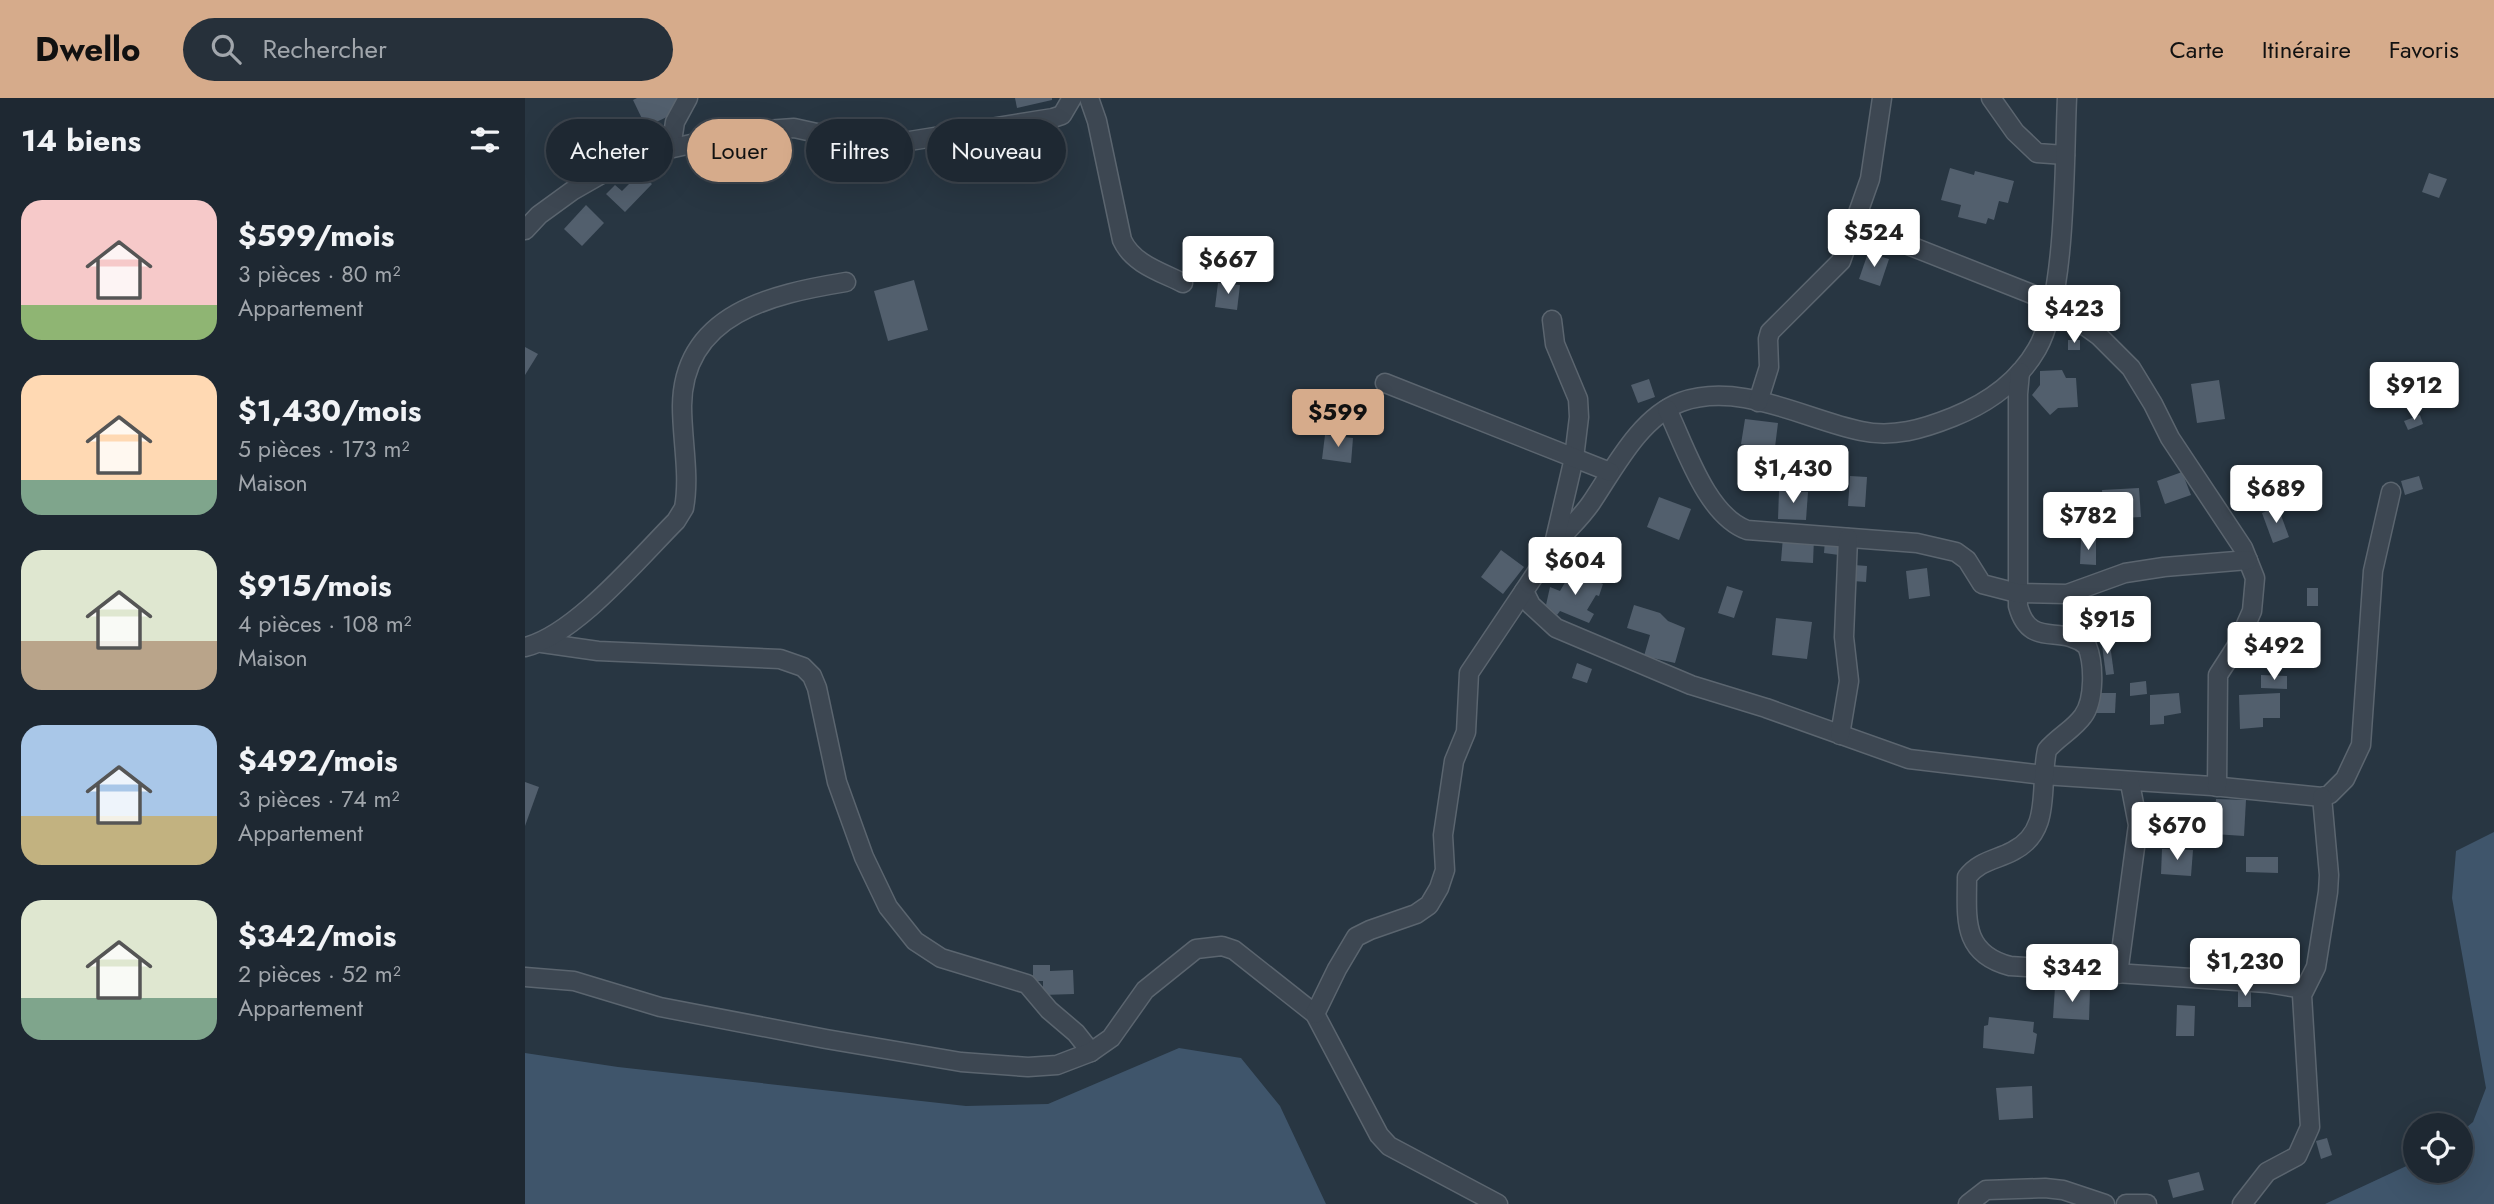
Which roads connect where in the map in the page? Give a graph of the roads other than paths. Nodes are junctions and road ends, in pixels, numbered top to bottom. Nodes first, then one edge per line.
1 (688, 98) edge
2 (1072, 98) edge
3 (1089, 98) edge
4 (1882, 98) edge
5 (1991, 98) edge
6 (2067, 98) edge
7 (673, 135) edge
8 (673, 148) edge
9 (2065, 155) junction
10 (587, 182) edge
11 (1855, 224) junction
12 (525, 230) edge
13 (846, 282) dead end
14 (1183, 283) dead end
15 (2052, 302) junction
16 (1552, 320) dead end
17 (2020, 372) junction
18 (1385, 383) dead end
19 (1758, 402) junction
20 (1667, 409) junction
21 (1574, 458) junction
22 (1610, 472) junction
23 (2391, 492) dead end
24 (1849, 538) junction
25 (1553, 548) junction
26 (2248, 560) junction
27 (1524, 591) junction
28 (2017, 593) junction
29 (533, 645) edge
30 (1840, 735) junction
31 (2043, 775) junction
32 (2130, 783) junction
33 (2217, 787) junction
34 (2322, 797) junction
35 (2118, 974) junction
36 (525, 977) edge
37 (2304, 989) junction
38 (1315, 1014) junction
39 (1091, 1052) junction
40 (1498, 1204) edge
41 (1968, 1204) edge
42 (2105, 1204) edge
43 (2126, 1204) edge
44 (2147, 1204) edge
45 (2242, 1204) edge

1 - 7 street
2 - 8 street
3 - 14 street
4 - 11 street
5 - 9 street
6 - 9 street
9 - 15 street
10 - 12 street
11 - 15 street
11 - 19 street
13 - 29 street
15 - 17 street
15 - 26 street
16 - 21 street
17 - 19 street
17 - 28 street
18 - 21 street
19 - 20 street
20 - 22 street
20 - 24 street
21 - 22 street
21 - 25 street
22 - 25 street
23 - 34 street
24 - 28 street
24 - 30 street
25 - 27 street
26 - 28 street
26 - 33 street
27 - 30 street
27 - 38 street
28 - 31 street
29 - 39 street
30 - 31 street
31 - 32 street
31 - 35 street
32 - 33 street
32 - 35 street
33 - 34 street
34 - 37 street
35 - 37 street
36 - 39 street
37 - 45 street
38 - 39 street
38 - 40 street
41 - 42 street
43 - 44 street

